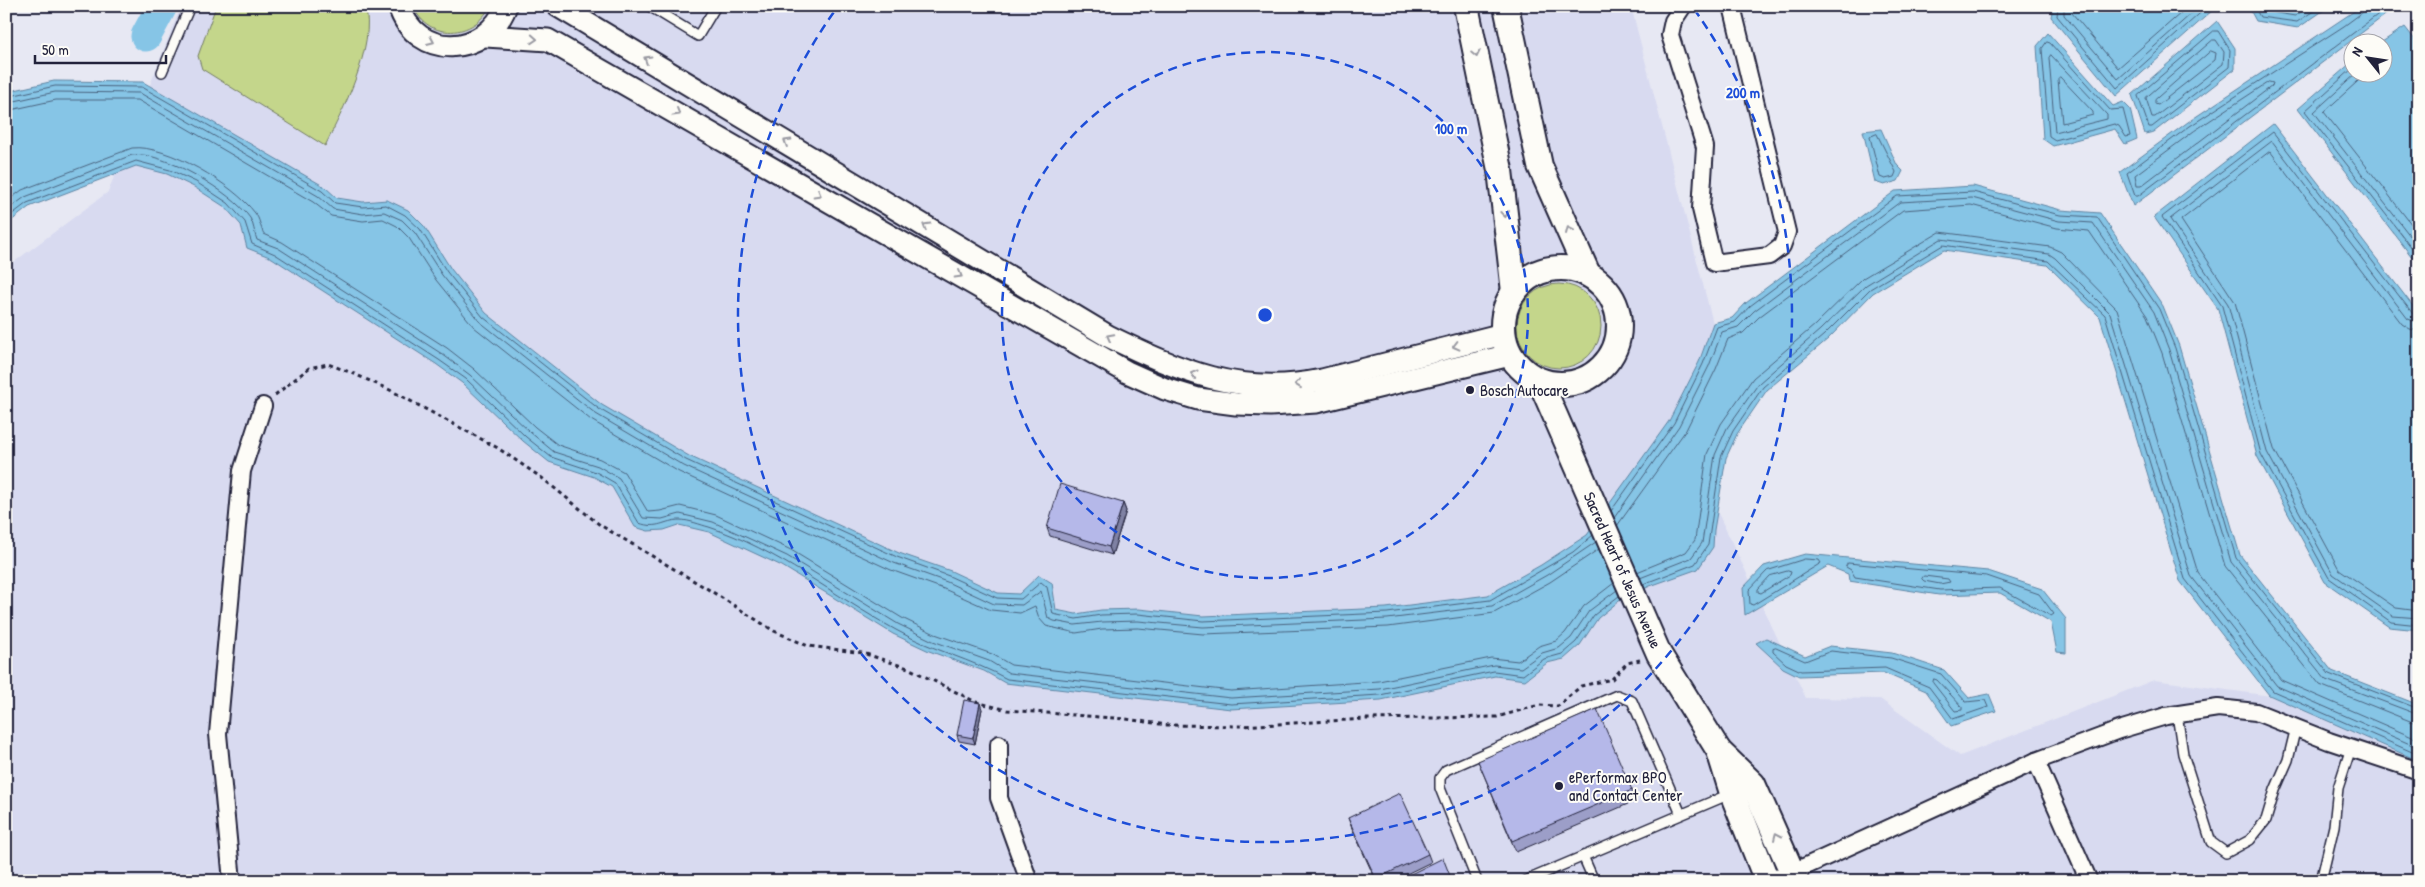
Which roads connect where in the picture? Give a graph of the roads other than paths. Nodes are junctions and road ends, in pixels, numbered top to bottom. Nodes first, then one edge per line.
1 (190, 6) edge
2 (400, 6) edge
3 (506, 6) edge
4 (558, 6) edge
5 (649, 6) edge
6 (716, 6) edge
7 (1466, 6) edge
8 (1506, 6) edge
9 (1683, 6) edge
10 (1732, 6) edge
11 (486, 36) junction
12 (162, 72) dead end
13 (1588, 274) junction
14 (1514, 292) junction
15 (1506, 344) junction
16 (1540, 381) junction
17 (263, 406) road end
18 (2177, 714) junction
19 (2296, 727) junction
20 (999, 744) dead end
21 (2351, 748) junction
22 (2036, 762) junction
23 (2419, 771) edge
24 (1743, 788) junction
25 (1681, 814) junction
26 (1583, 856) junction
27 (1794, 877) edge
28 (232, 881) edge
29 (1029, 881) edge
30 (1477, 881) edge
31 (1525, 881) edge
32 (1594, 881) edge
33 (1768, 881) edge
34 (2089, 881) edge
35 (2321, 881) edge

1 - 12 lane
2 -> 11 street
3 - 11 street
15 -> 4 street
5 - 6 lane
7 -> 14 main road
13 -> 8 main road
9 - 10 street
11 -> 15 street
13 - 14 main road
13 - 16 main road
14 - 15 main road
15 - 16 main road
16 - 24 main road, Sacred Heart of Jesus Avenue
17 - 28 street
18 - 19 street
18 - 19 lane
18 - 22 street
19 - 21 street
20 - 29 street
21 - 23 street
21 - 35 lane
22 - 27 street
22 - 34 street
24 - 25 lane
27 -> 24 main road, Sacred Heart of Jesus Avenue
24 - 33 main road, Sacred Heart of Jesus Avenue
25 - 26 lane
25 - 30 lane
26 - 31 lane
26 - 32 lane
27 - 33 street

